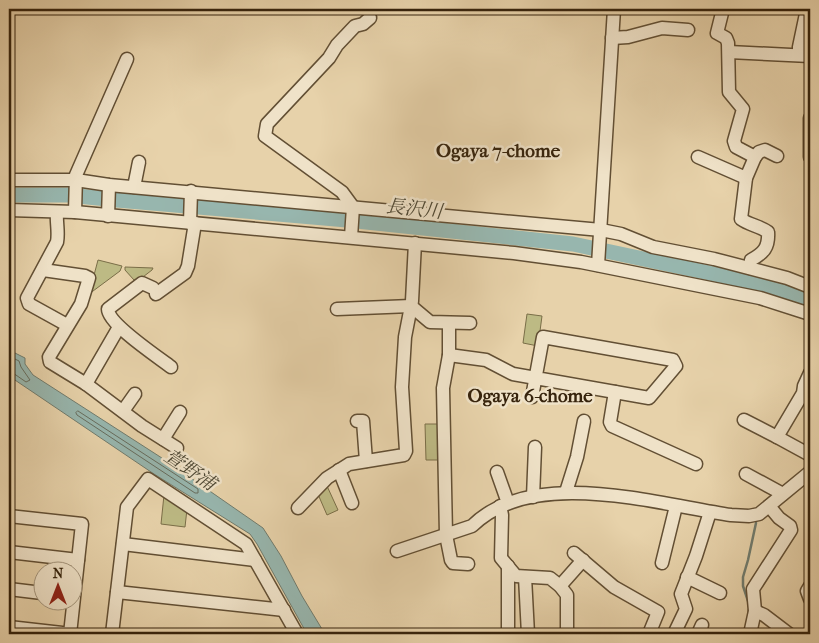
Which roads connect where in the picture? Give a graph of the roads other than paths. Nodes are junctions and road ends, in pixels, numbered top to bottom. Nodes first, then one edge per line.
1 (614, 9) edge
2 (723, 9) edge
3 (807, 9) edge
4 (370, 18) dead end
5 (688, 30) dead end
6 (612, 38) junction
7 (729, 52) junction
8 (805, 55) edge
9 (127, 60) dead end
10 (810, 118) edge
11 (777, 156) dead end
12 (698, 157) dead end
13 (755, 157) junction
14 (810, 157) edge
15 (139, 162) dead end
16 (746, 178) junction
17 (9, 180) edge
18 (76, 183) junction
19 (109, 187) junction
20 (134, 187) junction
21 (191, 193) junction
22 (353, 208) junction
23 (9, 210) edge
24 (75, 210) junction
25 (57, 212) junction
26 (108, 213) junction
27 (192, 221) junction
28 (601, 233) junction
29 (351, 235) junction
30 (415, 243) junction
31 (599, 262) junction
32 (750, 268) junction
33 (43, 270) junction
34 (810, 287) edge
35 (411, 306) junction
36 (337, 309) dead end
37 (810, 314) edge
38 (449, 323) junction
39 (470, 323) dead end
40 (67, 324) junction
41 (119, 327) junction
42 (449, 355) junction
43 (171, 367) dead end
44 (810, 373) edge
45 (535, 378) junction
46 (86, 384) junction
47 (615, 392) junction
48 (135, 394) dead end
49 (807, 394) edge
50 (532, 397) dead end
51 (123, 412) junction
52 (180, 412) dead end
53 (744, 420) dead end
54 (357, 421) dead end
55 (584, 422) dead end
56 (777, 437) junction
57 (164, 439) junction
58 (535, 447) dead end
59 (177, 448) dead end
60 (810, 455) edge
61 (366, 461) junction
62 (696, 464) dead end
63 (340, 470) junction
64 (497, 472) dead end
65 (810, 472) edge
66 (746, 474) dead end
67 (566, 492) junction
68 (783, 494) junction
69 (533, 497) junction
70 (352, 503) dead end
71 (504, 505) junction
72 (676, 506) junction
73 (769, 506) junction
74 (298, 508) dead end
75 (710, 512) junction
76 (9, 516) edge
77 (446, 535) junction
78 (123, 544) junction
79 (397, 551) dead end
80 (9, 552) edge
81 (78, 560) joint
82 (255, 560) junction
83 (662, 563) dead end
84 (468, 564) dead end
85 (508, 566) junction
86 (525, 576) junction
87 (687, 577) junction
88 (560, 586) junction
89 (810, 586) edge
90 (9, 589) edge
91 (32, 592) edge
92 (117, 592) junction
93 (720, 593) dead end
94 (810, 599) edge
95 (72, 610) edge
96 (284, 610) junction
97 (755, 611) junction
98 (9, 627) edge
99 (70, 634) edge
100 (112, 634) edge
101 (297, 634) edge
102 (508, 634) edge
103 (528, 634) edge
104 (567, 634) edge
105 (649, 634) edge
106 (674, 634) edge
107 (750, 634) edge
108 (789, 634) edge

1 - 6 street
2 - 7 street
3 - 8 street
4 - 22 street
5 - 6 street
6 - 28 street
7 - 8 street
7 - 13 street
9 - 18 street
10 - 14 street
11 - 13 street
12 - 16 street
13 - 16 street
15 - 20 street
16 - 32 street
17 - 18 street
18 - 19 street
18 - 24 street
19 - 20 street
19 - 26 street
20 - 21 street
21 - 22 street
21 - 27 street
22 - 28 street
22 - 29 street
23 - 25 street
24 - 25 street
24 - 26 street
25 - 33 street
26 - 27 street
27 - 29 street
27 - 41 street
28 - 31 street
28 - 32 street
29 - 30 street
30 - 31 street
30 - 35 street
31 - 37 street
32 - 34 street
33 - 40 street
33 - 40 street
35 - 36 street
35 - 38 street
35 - 61 street
38 - 39 street
38 - 42 street
40 - 46 street
41 - 43 street
41 - 46 street
42 - 45 street
42 - 77 street
44 - 49 street
45 - 47 street
45 - 47 street
45 - 50 street
46 - 51 street
47 - 62 street
48 - 51 street
49 - 56 street
51 - 57 street
52 - 57 street
53 - 56 street
54 - 61 street
55 - 67 street
56 - 60 street
57 - 59 street
58 - 69 street
61 - 63 street
63 - 70 street
63 - 74 street
64 - 71 street
65 - 68 street
66 - 68 street
67 - 69 street
67 - 72 street
68 - 73 street
69 - 71 street
71 - 77 street
71 - 85 street
72 - 75 street
72 - 83 street
73 - 75 street
73 - 97 street
75 - 87 street
76 - 81 street
77 - 79 street
77 - 84 street
78 - 82 street
78 - 82 street
78 - 92 street
80 - 81 street
82 - 96 street
85 - 86 street
85 - 102 street
86 - 88 street
86 - 103 street
87 - 93 street
87 - 106 street
88 - 104 street
88 - 105 street
89 - 94 street
90 - 91 street
92 - 96 street
92 - 100 street
95 - 99 street
96 - 101 street
97 - 107 street
97 - 108 street
98 - 99 street

